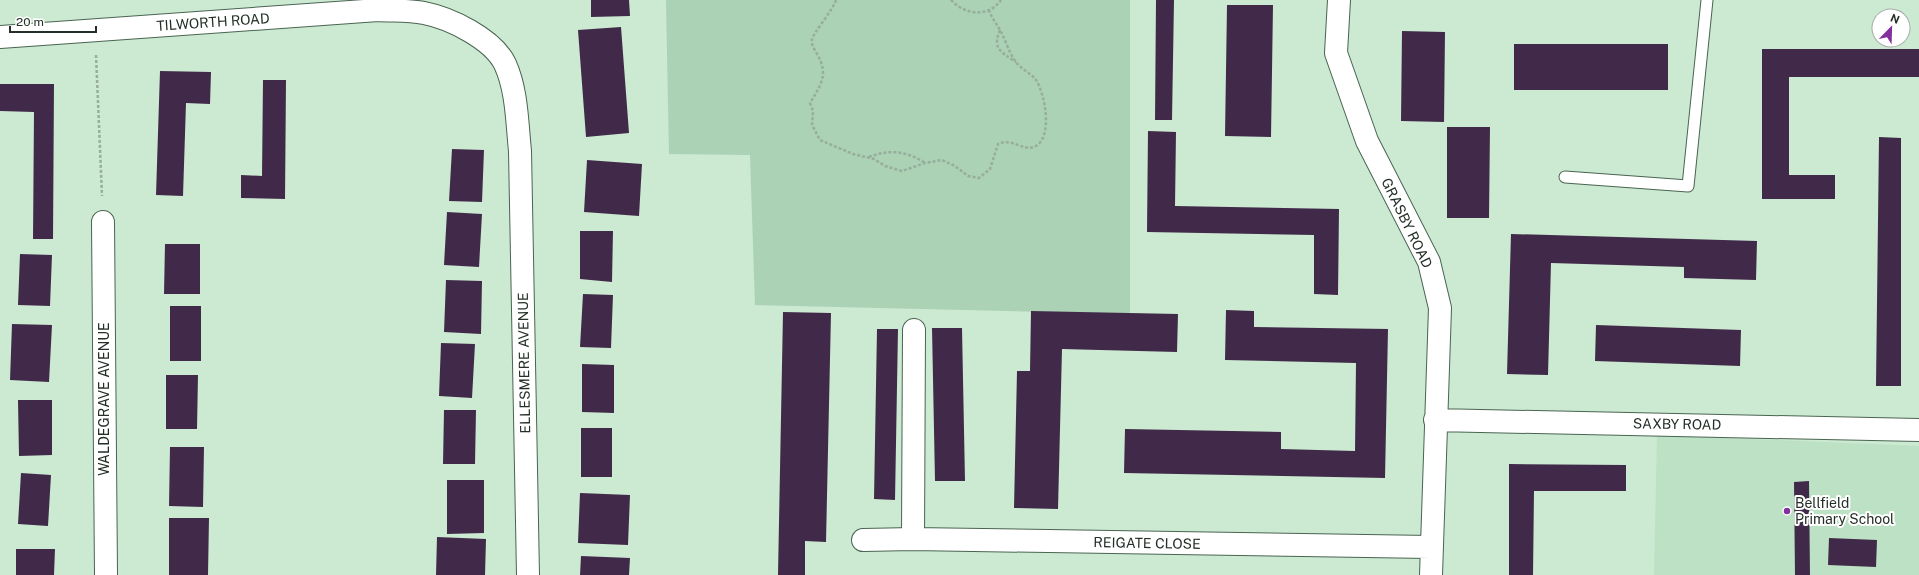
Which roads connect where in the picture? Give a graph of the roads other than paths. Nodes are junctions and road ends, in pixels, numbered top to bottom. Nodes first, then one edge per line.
1 (1339, 0) edge
2 (1707, 0) edge
3 (378, 5) edge
4 (0, 37) edge
5 (520, 151) joint
6 (1565, 177) dead end
7 (103, 222) road end
8 (914, 330) dead end
9 (1435, 420) junction
10 (1919, 430) edge
11 (913, 539) junction
12 (863, 540) dead end
13 (1430, 547) junction
14 (106, 575) edge
15 (528, 575) edge
16 (1431, 575) edge

1 - 9 street, GRASBY ROAD
2 - 6 lane
3 - 4 street, TILWORTH ROAD
3 - 5 street, TILWORTH ROAD
5 - 15 street, ELLESMERE AVENUE
7 - 14 street, WALDEGRAVE AVENUE
8 - 11 street
9 - 10 street, SAXBY ROAD
9 - 13 street, GRASBY ROAD
11 - 12 street, REIGATE CLOSE
11 - 13 street, REIGATE CLOSE
13 - 16 street, GRASBY ROAD

